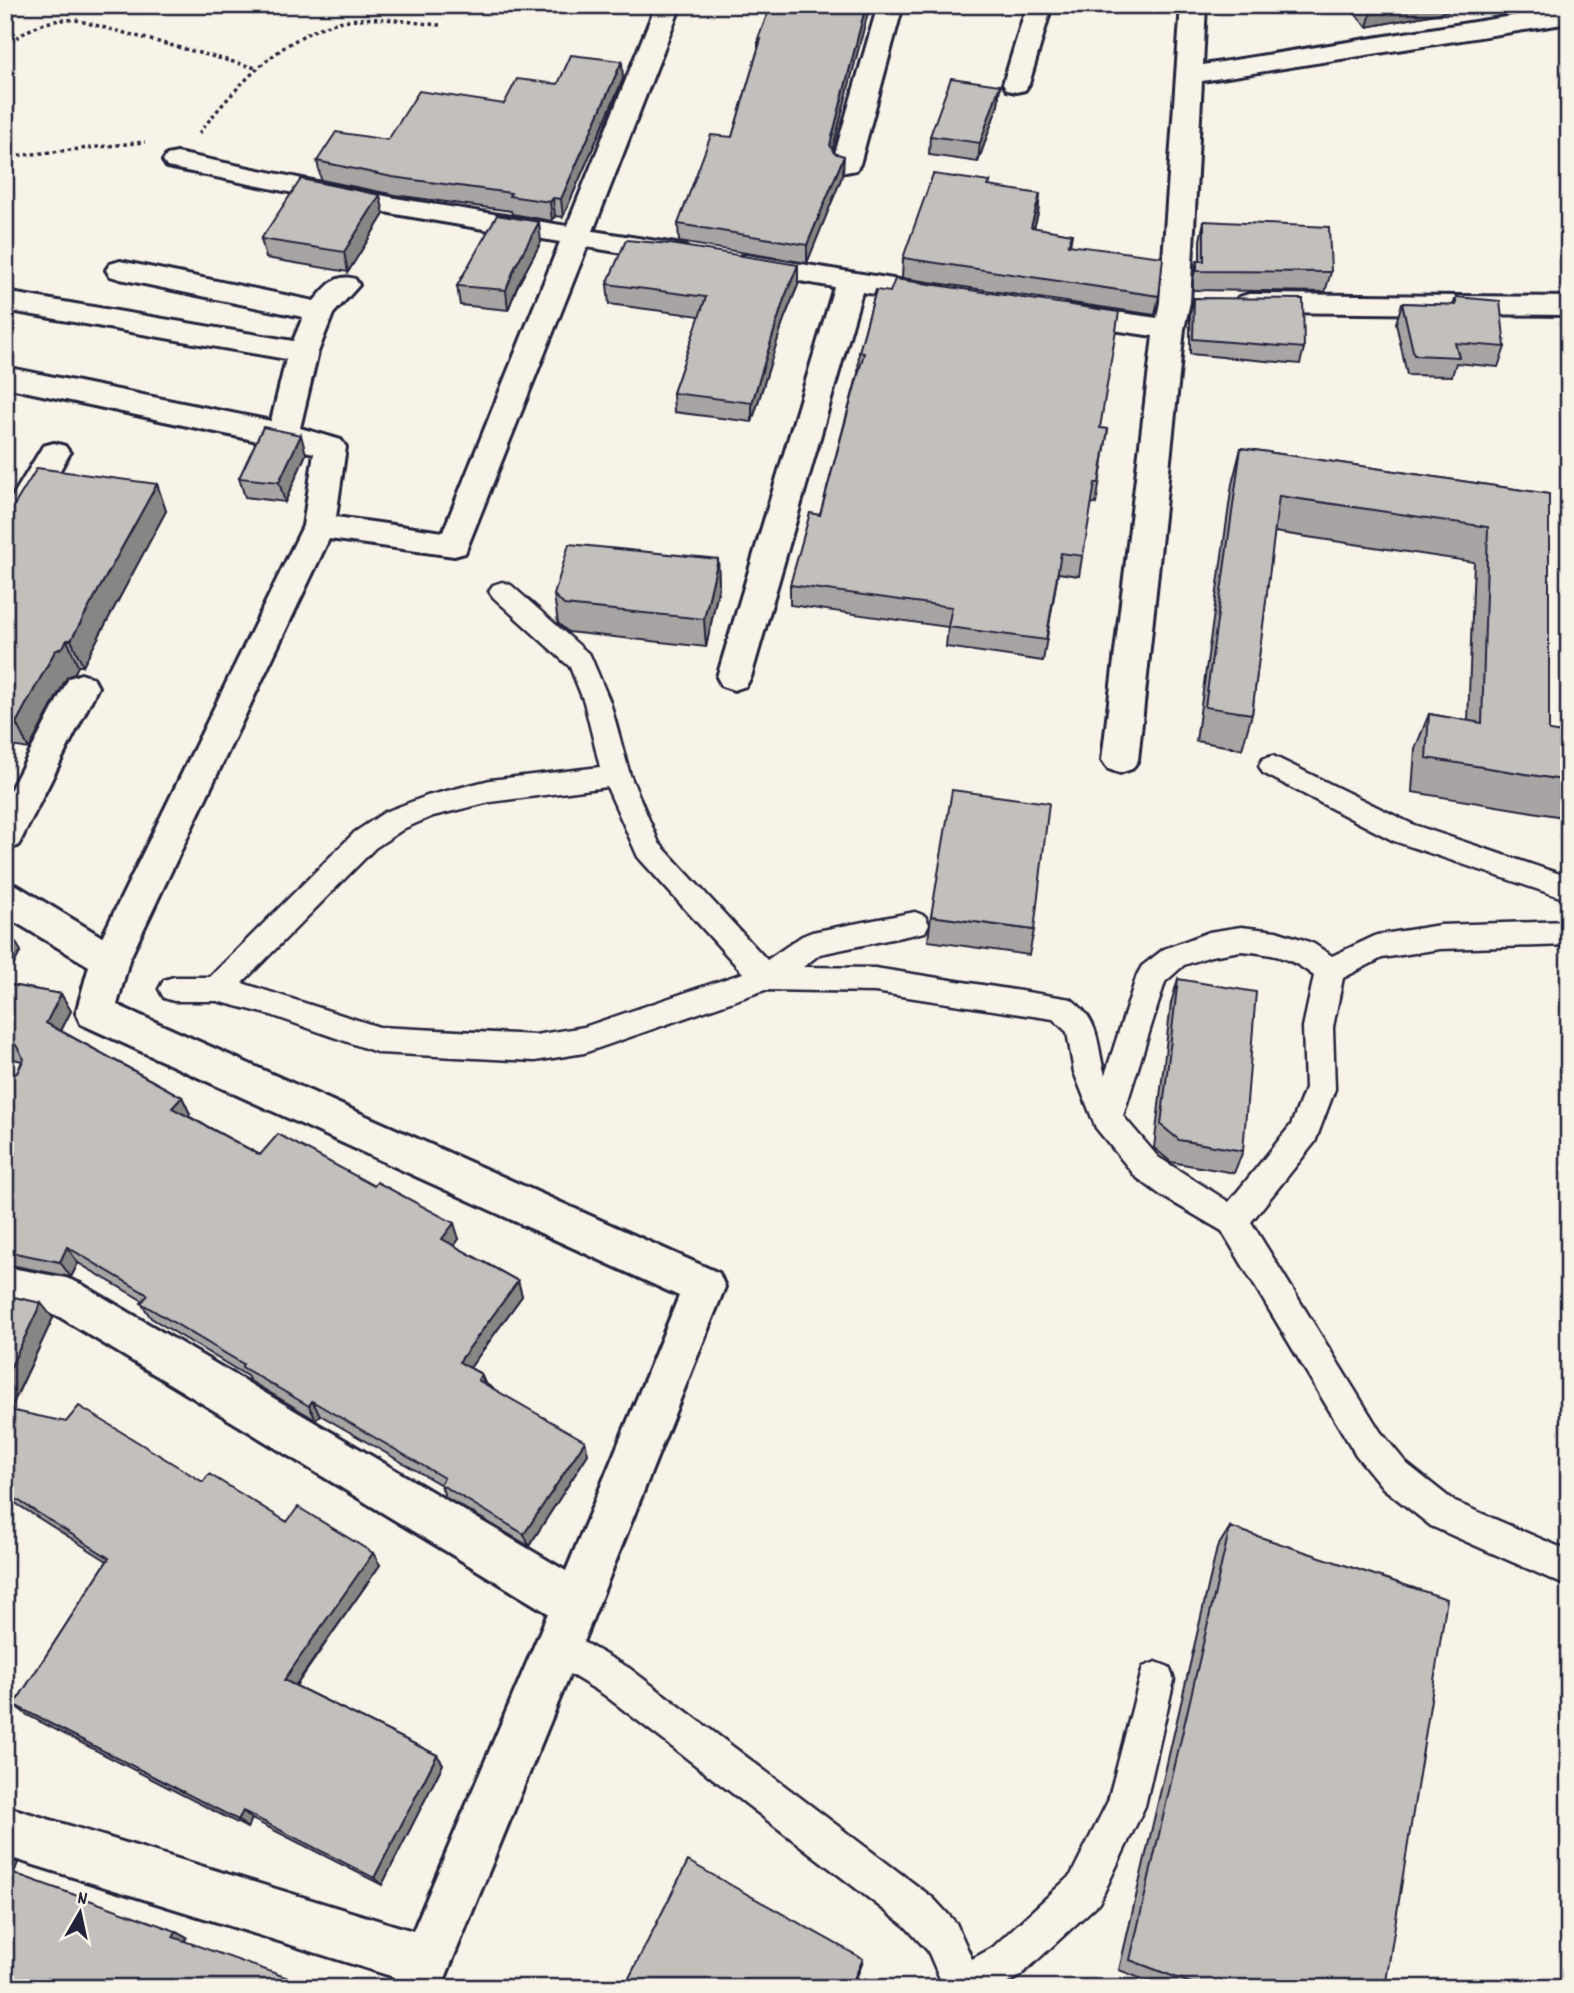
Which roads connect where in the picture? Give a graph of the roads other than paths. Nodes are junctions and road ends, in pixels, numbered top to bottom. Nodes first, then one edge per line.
1 (670, 5) edge
2 (891, 5) edge
3 (1040, 5) edge
4 (1194, 5) edge
5 (1569, 15) edge
6 (1192, 75) junction
7 (1016, 84) dead end
8 (186, 150) road end
9 (846, 164) edge
10 (576, 236) junction
11 (120, 270) dead end
12 (850, 282) junction
13 (970, 300) edge
14 (5, 301) edge
15 (1569, 306) edge
16 (1190, 309) junction
17 (1036, 310) edge
18 (303, 352) junction
19 (5, 377) edge
20 (283, 434) junction
21 (54, 453) dead end
22 (319, 526) junction
23 (5, 537) edge
24 (502, 591) dead end
25 (734, 677) dead end
26 (81, 687) dead end
27 (1119, 760) dead end
28 (1273, 766) dead end
29 (616, 775) junction
30 (5, 836) edge
31 (1569, 889) edge
32 (5, 897) edge
33 (915, 924) dead end
34 (1569, 933) edge
35 (110, 960) junction
36 (1330, 971) junction
37 (765, 978) junction
38 (174, 989) dead end
39 (217, 989) junction
40 (1107, 1119) junction
41 (1233, 1221) junction
42 (5, 1286) edge
43 (1569, 1569) edge
44 (576, 1603) junction
45 (558, 1646) junction
46 (1156, 1680) dead end
47 (5, 1831) edge
48 (420, 1975) edge
49 (964, 1987) edge

1 - 10 street
2 - 9 street
3 - 7 street
4 - 6 street
5 - 6 street
6 - 16 street
8 - 10 street
10 - 12 street
10 - 22 street
11 - 18 street
12 - 13 street
12 - 25 street
14 - 18 street
15 - 16 street
16 - 17 street
16 - 27 street
18 - 20 street
19 - 20 street
20 - 22 street
21 - 23 street
22 - 35 street
24 - 29 lane
26 - 30 street
28 - 31 lane
29 - 37 lane
29 - 39 lane
32 - 35 street
33 - 37 lane
34 - 36 lane
35 - 44 street
36 - 40 lane
36 - 41 lane
37 - 39 lane
37 - 40 lane
38 - 39 lane
40 - 41 lane
41 - 43 lane
42 - 44 street
44 - 45 street
45 - 48 street
45 - 49 lane
46 - 49 lane
47 - 48 street

